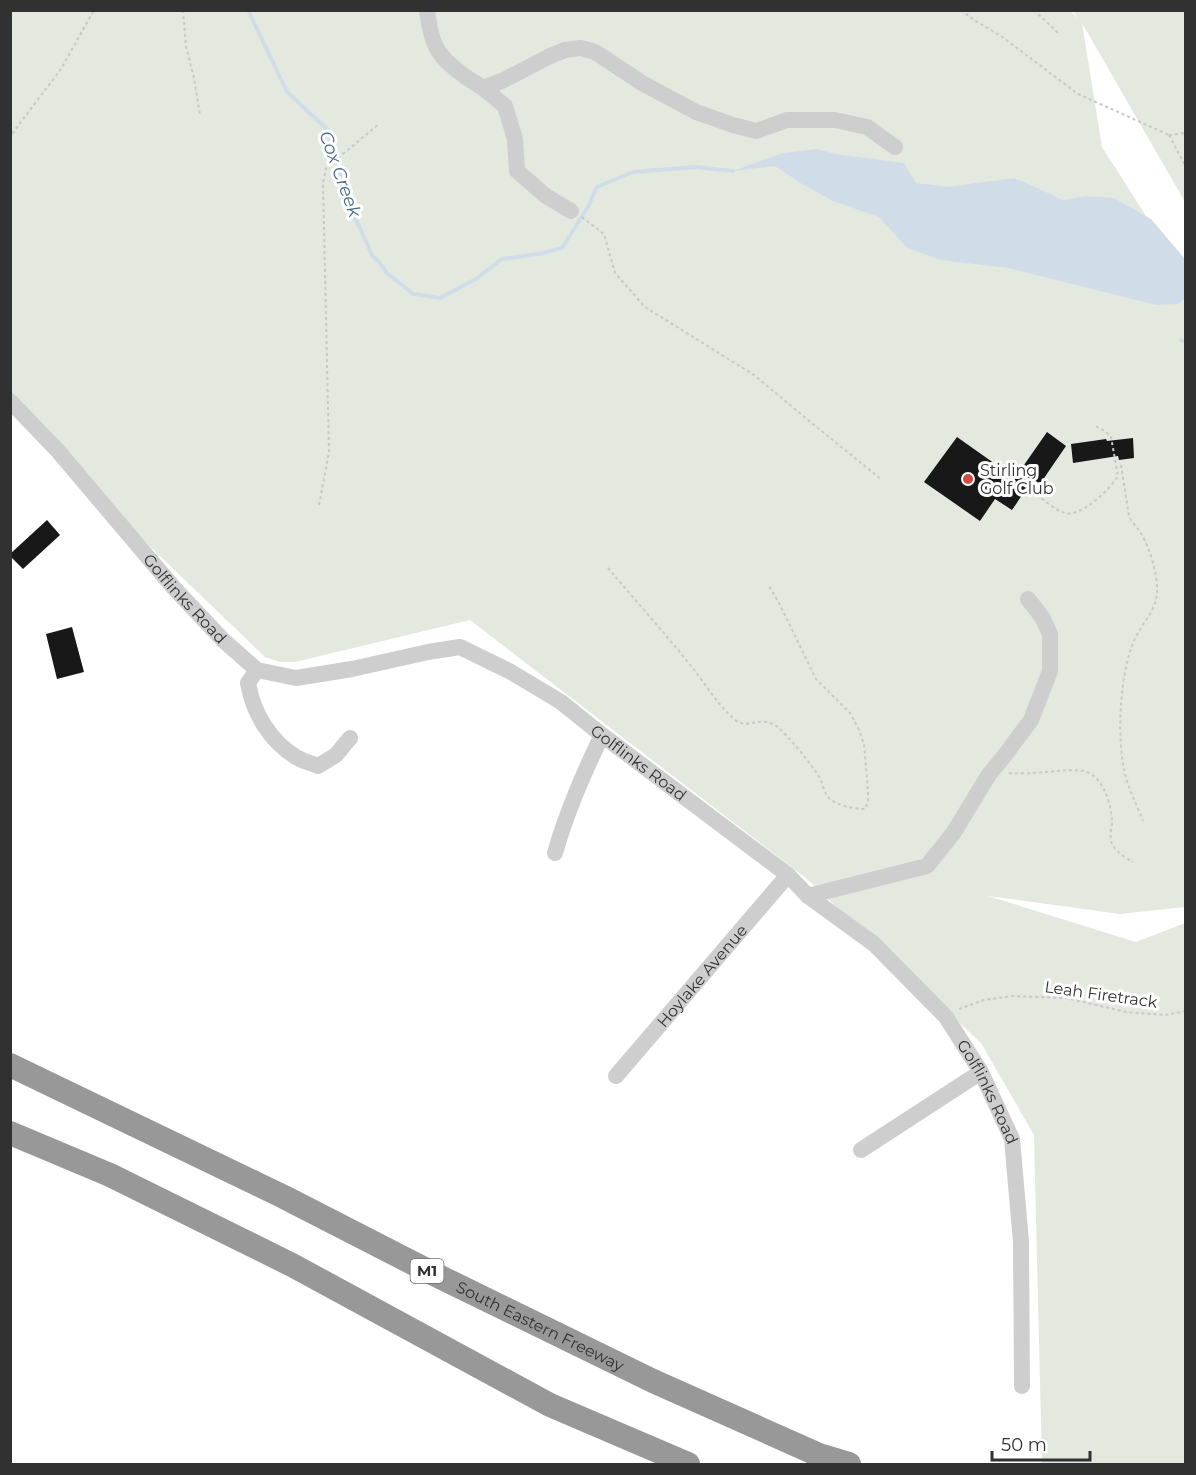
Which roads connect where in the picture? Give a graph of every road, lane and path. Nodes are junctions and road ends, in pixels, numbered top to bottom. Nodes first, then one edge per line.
1 (94, 10) edge
2 (183, 10) edge
3 (427, 10) edge
4 (961, 10) edge
5 (1034, 10) edge
6 (1059, 34) dead end
7 (483, 88) junction
8 (200, 115) dead end
9 (379, 124) dead end
10 (1185, 133) edge
11 (1169, 135) junction
12 (10, 139) edge
13 (895, 147) dead end
14 (1185, 167) edge
15 (571, 211) dead end
16 (587, 220) dead end
17 (10, 401) edge
18 (1095, 426) dead end
19 (1121, 465) dead end
20 (882, 480) dead end
21 (1037, 495) dead end
22 (319, 505) dead end
23 (608, 568) dead end
24 (769, 586) dead end
25 (1028, 599) dead end
26 (257, 670) junction
27 (602, 735) junction
28 (350, 738) dead end
29 (1000, 771) dead end
30 (1143, 821) dead end
31 (555, 853) dead end
32 (1133, 862) dead end
33 (788, 875) junction
34 (808, 896) junction
35 (1185, 1011) edge
36 (946, 1017) junction
37 (10, 1065) edge
38 (981, 1072) junction
39 (615, 1076) dead end
40 (10, 1133) edge
41 (861, 1150) dead end
42 (1022, 1386) dead end
43 (688, 1464) edge
44 (849, 1464) edge

1 - 12 path
2 - 8 path
3 - 7 street
4 - 11 path
5 - 6 path
7 - 13 street
7 - 15 street
9 - 22 path
10 - 11 path
11 - 14 path
16 - 20 path
17 - 26 street, Golflinks Road
18 - 21 path
19 - 30 path
23 - 24 path
25 - 34 street
26 - 27 street, Golflinks Road
26 - 28 street
27 - 31 street
27 - 33 street, Golflinks Road
29 - 32 path
33 - 34 street, Golflinks Road
33 - 39 street, Hoylake Avenue
34 - 36 street, Golflinks Road
35 - 36 path, Leah Firetrack
36 - 38 street, Golflinks Road
37 - 44 highway, South Eastern Freeway / M1
38 - 41 street
38 - 42 street, Golflinks Road
40 - 43 highway

